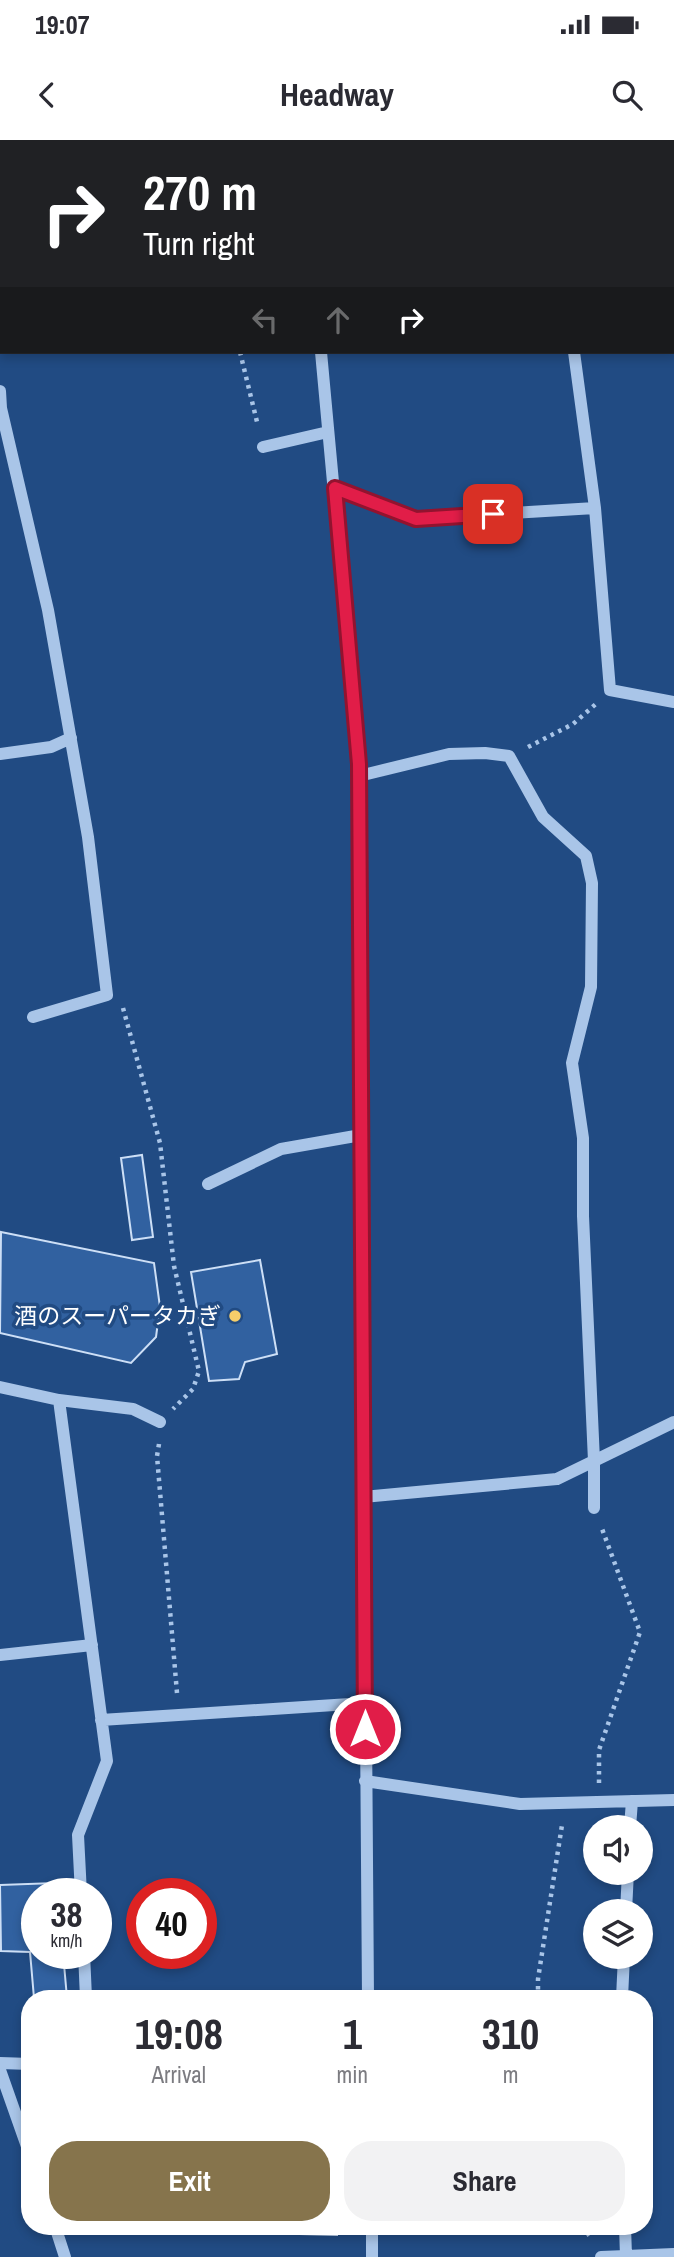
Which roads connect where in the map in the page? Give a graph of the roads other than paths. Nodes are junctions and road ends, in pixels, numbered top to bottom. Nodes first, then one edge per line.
1 (321, 354) edge
2 (574, 354) edge
3 (0, 391) edge
4 (328, 432) junction
5 (262, 447) road end
6 (335, 488) junction
7 (595, 509) junction
8 (674, 702) edge
9 (71, 738) junction
10 (0, 754) edge
11 (359, 776) junction
12 (33, 1017) dead end
13 (361, 1135) junction
14 (208, 1184) dead end
15 (0, 1387) edge
16 (59, 1400) junction
17 (160, 1422) road end
18 (674, 1422) edge
19 (594, 1461) junction
20 (363, 1497) junction
21 (594, 1508) road end
22 (92, 1646) junction
23 (0, 1655) edge
24 (365, 1703) junction
25 (101, 1720) junction
26 (365, 1781) junction
27 (674, 1800) edge
28 (632, 1801) junction
29 (631, 1815) edge
30 (80, 1878) edge
31 (85, 1969) edge
32 (623, 1969) edge
33 (86, 1990) edge
34 (368, 1990) edge
35 (622, 1990) edge
36 (0, 2063) edge
37 (21, 2064) edge
38 (0, 2070) edge
39 (21, 2130) edge
40 (58, 2235) edge
41 (372, 2235) edge
42 (625, 2235) edge
43 (674, 2254) edge
44 (626, 2256) edge
45 (65, 2257) edge
46 (372, 2257) edge
47 (601, 2257) edge

1 - 4 street
2 - 7 street
3 - 9 street
4 - 5 street
4 - 6 street
6 - 7 street
6 - 11 street
7 - 8 street
9 - 10 street
9 - 12 street
11 - 13 street
11 - 19 street
13 - 14 street
13 - 20 street
15 - 16 street
16 - 17 street
16 - 22 street
18 - 19 street
19 - 20 street
19 - 21 street
20 - 24 street
22 - 23 street
22 - 25 street
24 - 25 street
24 - 26 street
25 - 30 street
26 - 28 street
26 - 34 street
27 - 28 street
28 - 29 street
31 - 33 street
32 - 35 street
36 - 37 street
38 - 39 street
40 - 45 street
41 - 46 street
42 - 44 street
43 - 44 street
44 - 47 street

